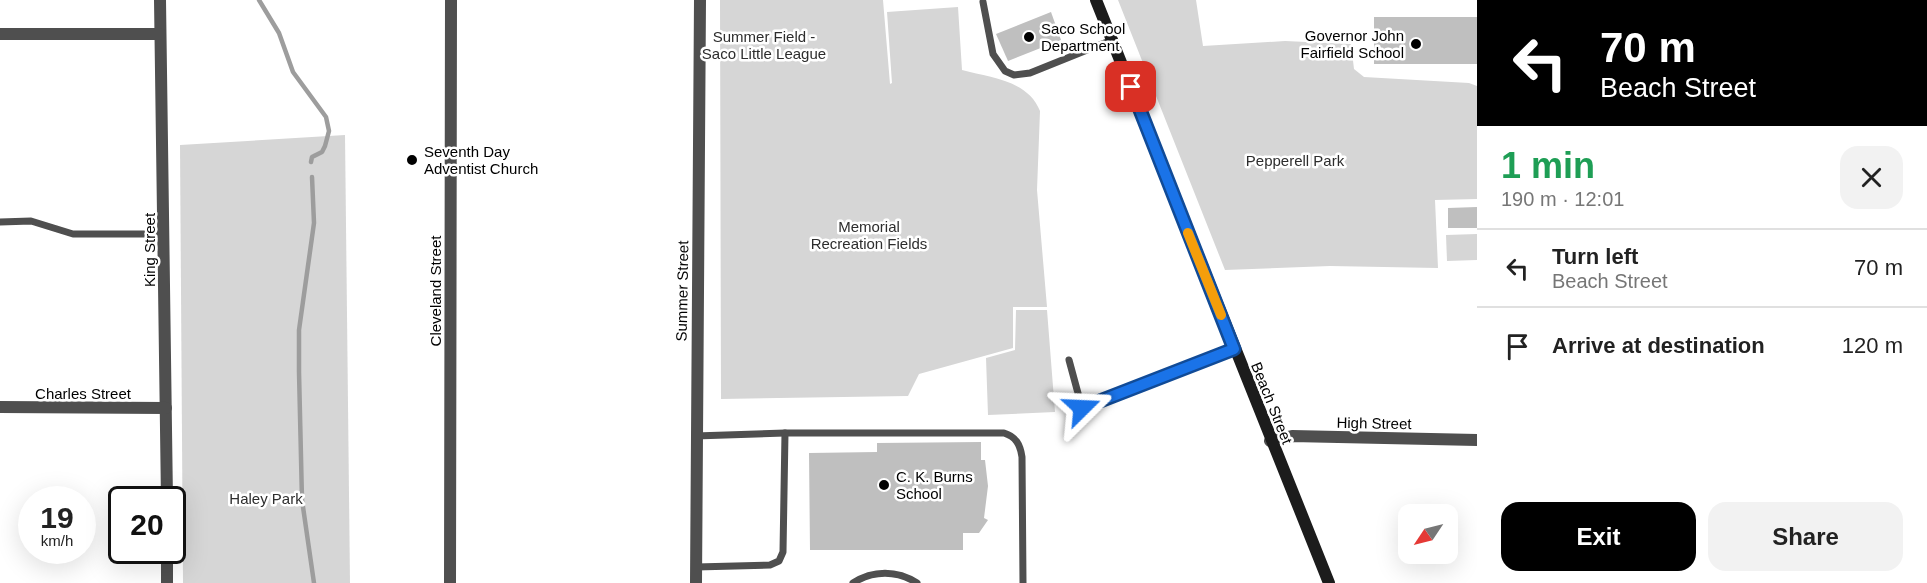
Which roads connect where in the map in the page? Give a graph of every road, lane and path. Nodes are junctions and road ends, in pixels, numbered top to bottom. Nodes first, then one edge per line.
1 (160, 0) edge
2 (451, 0) edge
3 (700, 0) edge
4 (1096, 0) edge
5 (983, 2) dead end
6 (0, 34) edge
7 (160, 34) junction
8 (1112, 40) junction
9 (0, 222) edge
10 (164, 234) junction
11 (1234, 349) junction
12 (1069, 360) dead end
13 (0, 408) edge
14 (166, 408) junction
15 (785, 433) junction
16 (695, 436) junction
17 (1477, 440) edge
18 (1270, 441) junction
19 (166, 486) edge
20 (167, 564) edge
21 (696, 567) junction
22 (167, 583) edge
23 (450, 583) edge
24 (696, 583) edge
25 (853, 583) edge
26 (917, 583) edge
27 (1023, 583) edge
28 (1329, 583) edge

1 - 7 street, King Street
2 - 23 street, Cleveland Street
3 - 16 street, Summer Street
4 - 8 main road, Beach Street
5 - 8 lane
6 - 7 street
7 - 10 street, King Street
8 - 11 main road, Beach Street
9 - 10 lane
10 - 14 street, King Street
11 - 12 lane
11 - 18 main road, Beach Street
13 - 14 street, Charles Street
14 - 19 street, King Street
15 - 16 lane
15 - 21 lane
15 - 27 lane
16 - 21 street, Summer Street
17 - 18 street, High Street
18 - 28 main road, Beach Street
20 - 22 street
21 - 24 street, Summer Street
25 - 26 lane

